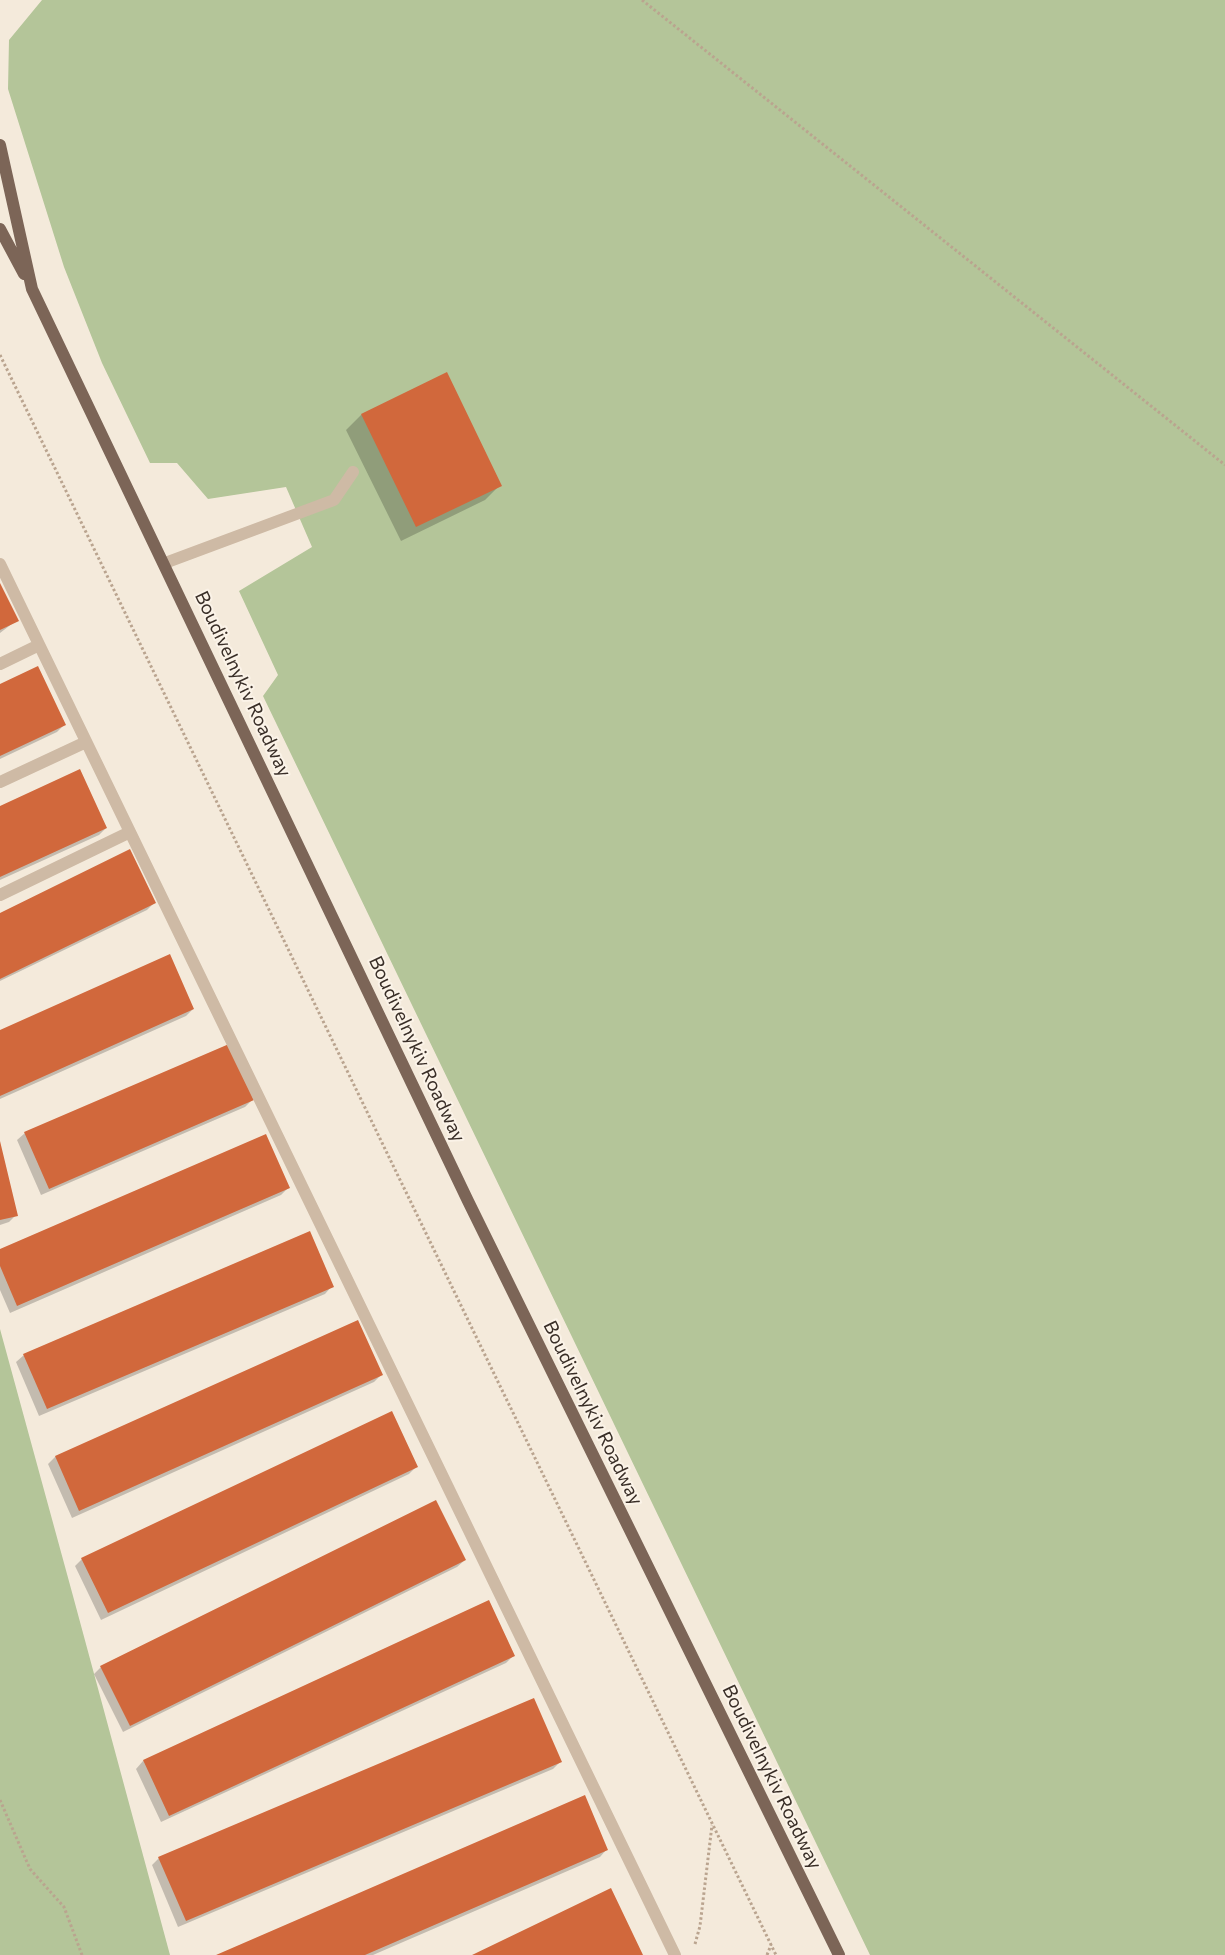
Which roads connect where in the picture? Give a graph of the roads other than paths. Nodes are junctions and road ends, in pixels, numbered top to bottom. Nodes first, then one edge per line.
1 (0, 145) edge
2 (0, 229) edge
3 (32, 289) junction
4 (353, 472) dead end
5 (165, 563) junction
6 (0, 564) edge
7 (39, 645) junction
8 (0, 664) edge
9 (86, 742) junction
10 (0, 782) edge
11 (130, 832) junction
12 (0, 895) edge
13 (675, 1955) edge
14 (839, 1955) edge

1 - 3 main road, Boudivelnykiv Roadway
2 - 3 main road
3 - 5 main road, Boudivelnykiv Roadway
4 - 5 lane
5 - 14 main road, Boudivelnykiv Roadway
6 - 7 lane
7 - 8 lane
7 - 9 lane
9 - 10 lane
9 - 11 lane
11 - 12 lane
11 - 13 lane

